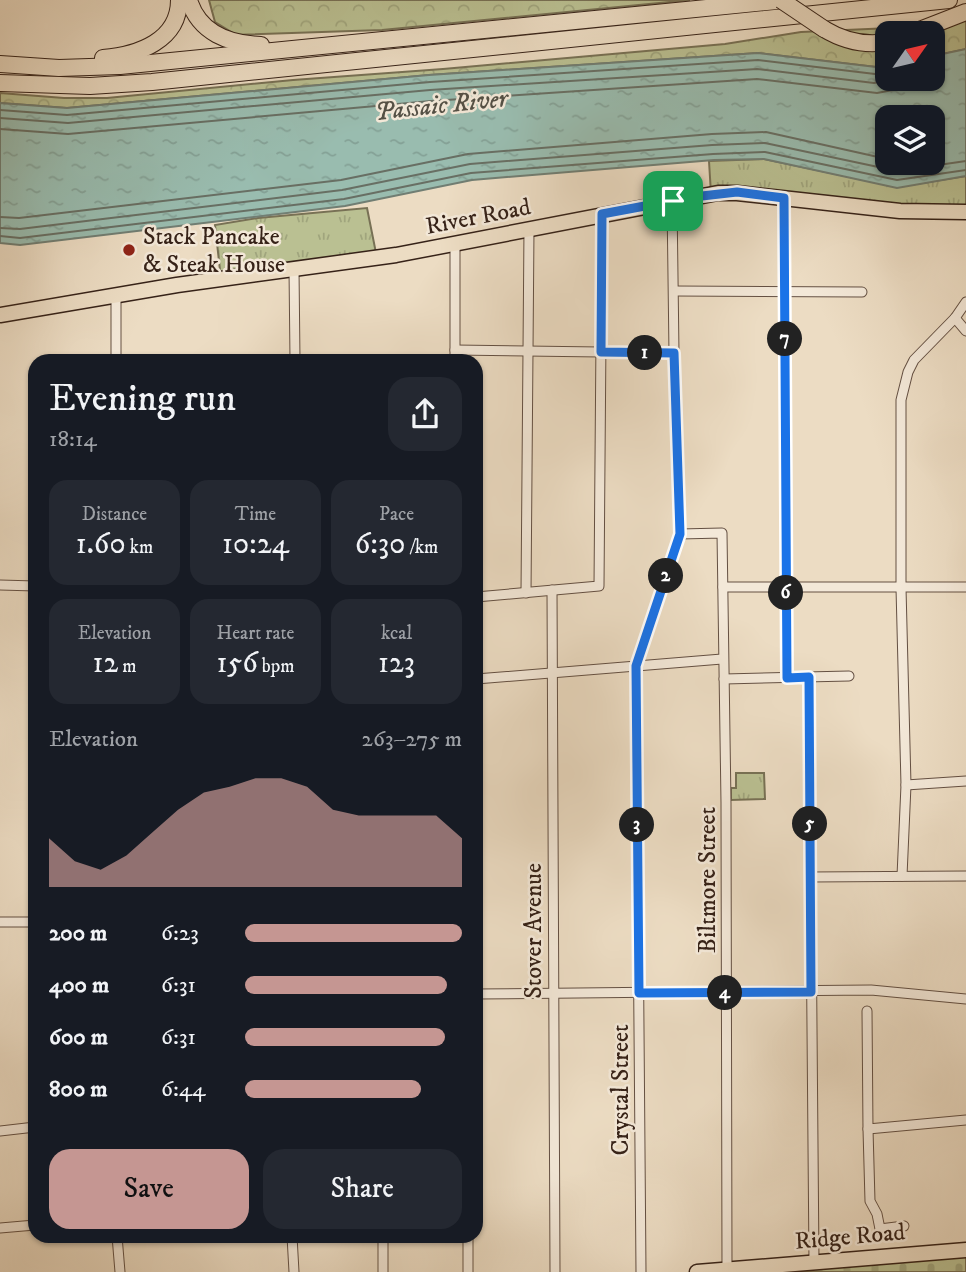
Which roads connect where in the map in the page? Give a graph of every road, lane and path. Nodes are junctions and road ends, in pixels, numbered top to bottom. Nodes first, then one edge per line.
1 (179, 0) edge
2 (189, 0) edge
3 (781, 0) edge
4 (787, 0) edge
5 (949, 0) edge
6 (966, 12) edge
7 (943, 21) edge
8 (439, 35) junction
9 (875, 44) edge
10 (0, 62) edge
11 (0, 83) edge
12 (784, 198) junction
13 (673, 201) junction
14 (966, 212) edge
15 (602, 214) junction
16 (529, 229) junction
17 (455, 244) junction
18 (294, 269) junction
19 (675, 291) junction
20 (785, 291) junction
21 (862, 292) dead end
22 (116, 295) junction
23 (966, 302) edge
24 (0, 315) edge
25 (955, 318) junction
26 (966, 331) edge
27 (529, 352) junction
28 (601, 352) junction
29 (674, 353) junction
30 (116, 354) edge
31 (295, 354) edge
32 (455, 354) edge
33 (480, 354) edge
34 (680, 534) junction
35 (0, 585) edge
36 (28, 586) edge
37 (723, 587) junction
38 (966, 587) edge
39 (901, 588) junction
40 (786, 589) junction
41 (552, 590) junction
42 (526, 593) junction
43 (483, 596) edge
44 (722, 659) junction
45 (636, 666) junction
46 (551, 674) junction
47 (849, 676) dead end
48 (809, 677) junction
49 (787, 678) junction
50 (483, 679) edge
51 (724, 679) junction
52 (966, 781) edge
53 (906, 785) junction
54 (902, 876) junction
55 (966, 876) edge
56 (810, 877) junction
57 (0, 922) edge
58 (28, 922) edge
59 (811, 992) junction
60 (553, 993) junction
61 (639, 993) junction
62 (725, 993) junction
63 (483, 994) edge
64 (966, 999) edge
65 (867, 1011) dead end
66 (966, 1120) edge
67 (28, 1128) edge
68 (869, 1129) junction
69 (0, 1130) edge
70 (28, 1226) edge
71 (904, 1226) dead end
72 (0, 1228) edge
73 (118, 1243) edge
74 (292, 1243) edge
75 (383, 1243) edge
76 (468, 1243) edge
77 (966, 1250) edge
78 (814, 1262) junction
79 (727, 1269) junction
80 (120, 1272) edge
81 (294, 1272) edge
82 (383, 1272) edge
83 (468, 1272) edge
84 (555, 1272) edge
85 (641, 1272) edge
86 (697, 1272) edge

1 - 10 highway
2 - 8 highway
3 - 9 highway, bridge
4 - 8 highway
5 - 11 highway
6 - 7 highway
8 - 10 highway
12 - 13 main road, River Road
12 - 14 main road, River Road
12 - 20 street
13 - 15 main road, River Road
13 - 19 street, Crystal Street
15 - 16 main road, River Road
15 - 28 street
16 - 17 main road, River Road
16 - 27 street
17 - 18 main road, River Road
17 - 32 street
18 - 22 main road, River Road
18 - 31 street
19 - 20 street
19 - 29 street, Crystal Street
20 - 21 street
20 - 40 street
22 - 24 main road, River Road
22 - 30 street
23 - 25 street
25 - 26 street
25 - 39 street
27 - 28 street
27 - 33 street
27 - 42 street
28 - 29 street
28 - 41 street
29 - 34 street, Crystal Street
34 - 37 street, Biltmore Street
34 - 45 street, Crystal Street
35 - 36 street
37 - 40 street
37 - 44 street, Biltmore Street
38 - 39 street
39 - 40 street
39 - 53 street
40 - 49 street
41 - 42 street
41 - 46 street, Stover Avenue
42 - 43 street
44 - 45 street
44 - 51 street, Biltmore Street
45 - 46 street
45 - 61 street, Crystal Street
46 - 50 street
46 - 60 street, Stover Avenue
47 - 48 street
48 - 49 street
48 - 56 street
49 - 51 street
51 - 62 street, Biltmore Street
52 - 53 street
53 - 54 street
54 - 55 street
54 - 56 street
56 - 59 street
57 - 58 street
59 - 62 street
59 - 64 street
59 - 78 street
60 - 61 street
60 - 63 street
60 - 84 street, Stover Avenue
61 - 62 street
61 - 85 street, Crystal Street
62 - 79 street, Biltmore Street
65 - 68 street
66 - 68 street
67 - 69 street
68 - 71 street
70 - 72 street
73 - 80 street
74 - 81 street
75 - 82 street
76 - 83 street
77 - 78 main road, Ridge Road
78 - 79 main road, Ridge Road
79 - 86 main road, Ridge Road

